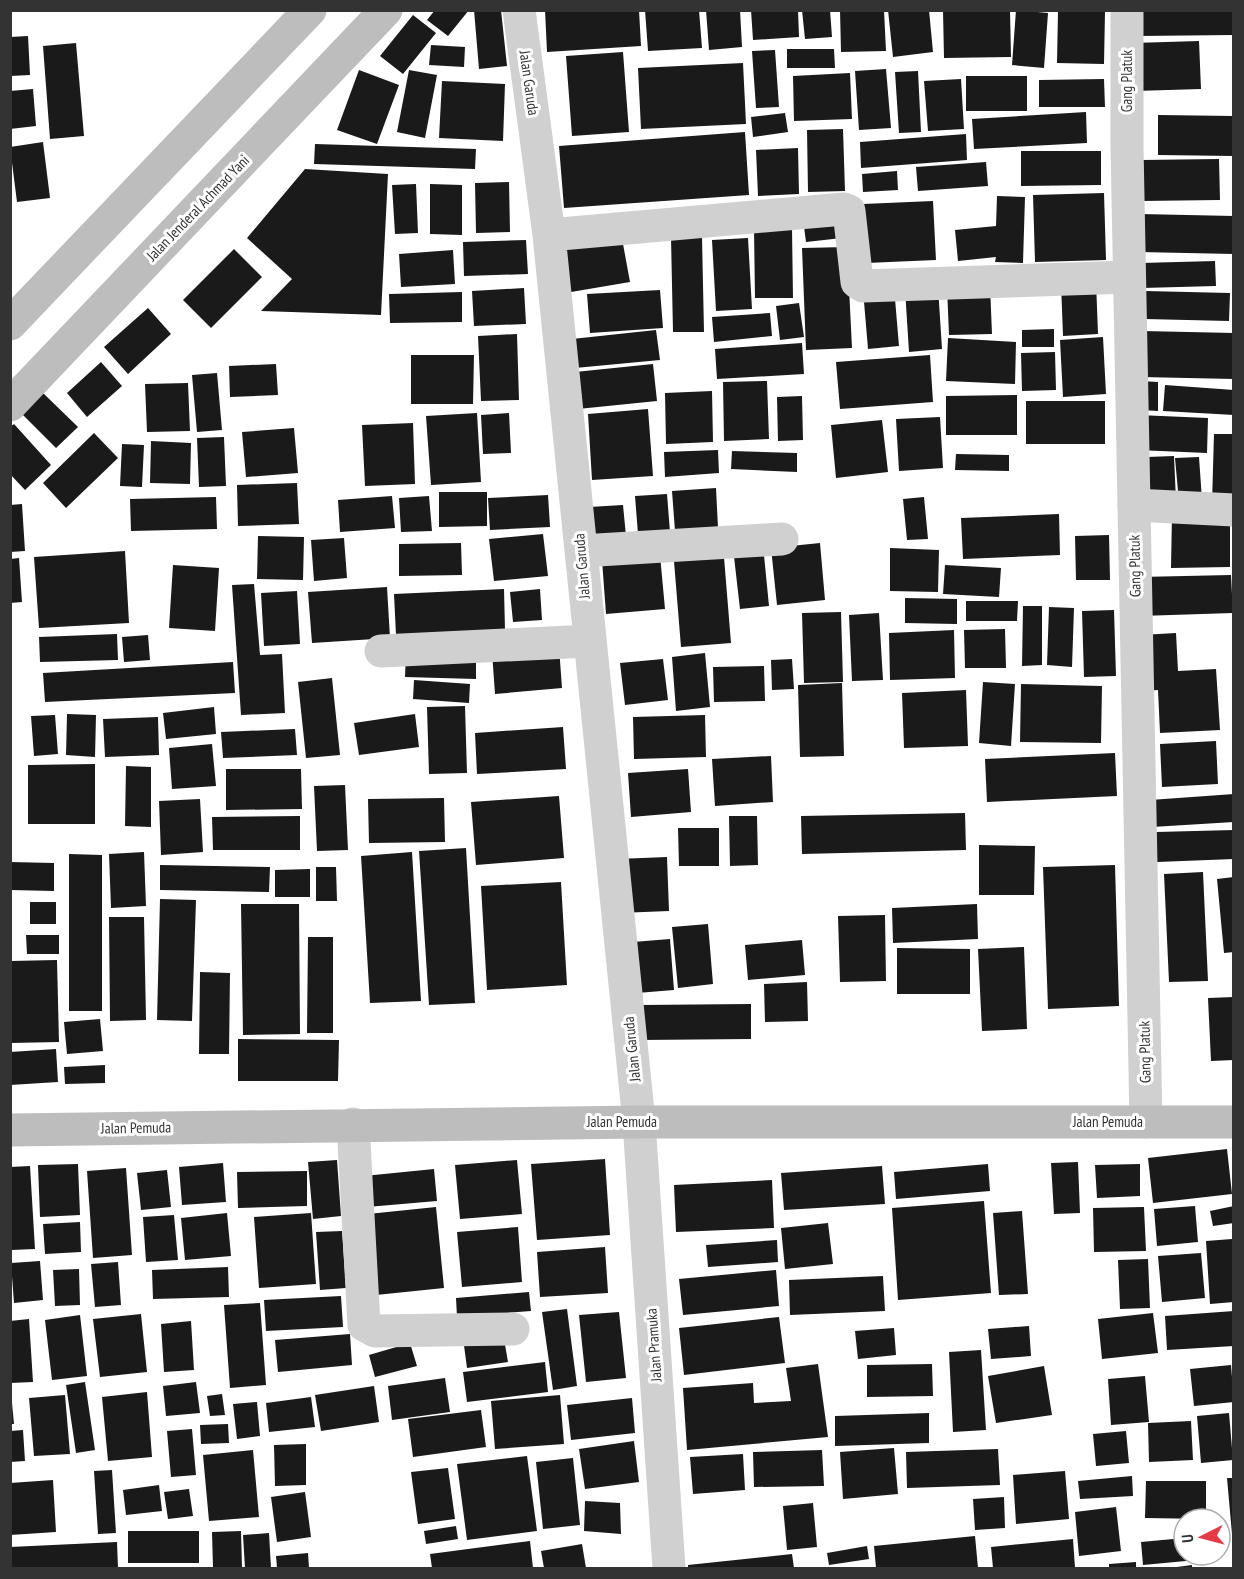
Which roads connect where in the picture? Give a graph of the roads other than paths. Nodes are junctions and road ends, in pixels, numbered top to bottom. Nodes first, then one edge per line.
1 (310, 10) edge
2 (386, 10) edge
3 (519, 10) edge
4 (1127, 10) edge
5 (549, 234) junction
6 (1130, 277) junction
7 (10, 324) edge
8 (10, 405) edge
9 (1134, 505) junction
10 (1233, 510) edge
11 (782, 539) dead end
12 (581, 550) junction
13 (589, 641) junction
14 (381, 651) dead end
15 (639, 1122) junction
16 (1146, 1122) junction
17 (1233, 1122) edge
18 (352, 1124) junction
19 (10, 1130) edge
20 (513, 1329) dead end
21 (669, 1569) edge

1 - 7 main road
2 - 8 main road, Jalan Jenderal Achmad Yani
3 - 5 street, Jalan Garuda
4 - 6 street, Gang Platuk
5 - 6 street
5 - 12 street, Jalan Garuda
6 - 9 street, Gang Platuk
9 - 10 street
9 - 16 street, Gang Platuk
11 - 12 street
12 - 13 street, Jalan Garuda
13 - 14 street
13 - 15 street, Jalan Garuda
15 - 16 main road, Jalan Pemuda
15 - 18 main road, Jalan Pemuda
15 - 21 street, Jalan Pramuka
16 - 17 main road, Jalan Pemuda
18 - 19 main road, Jalan Pemuda
18 - 20 street

